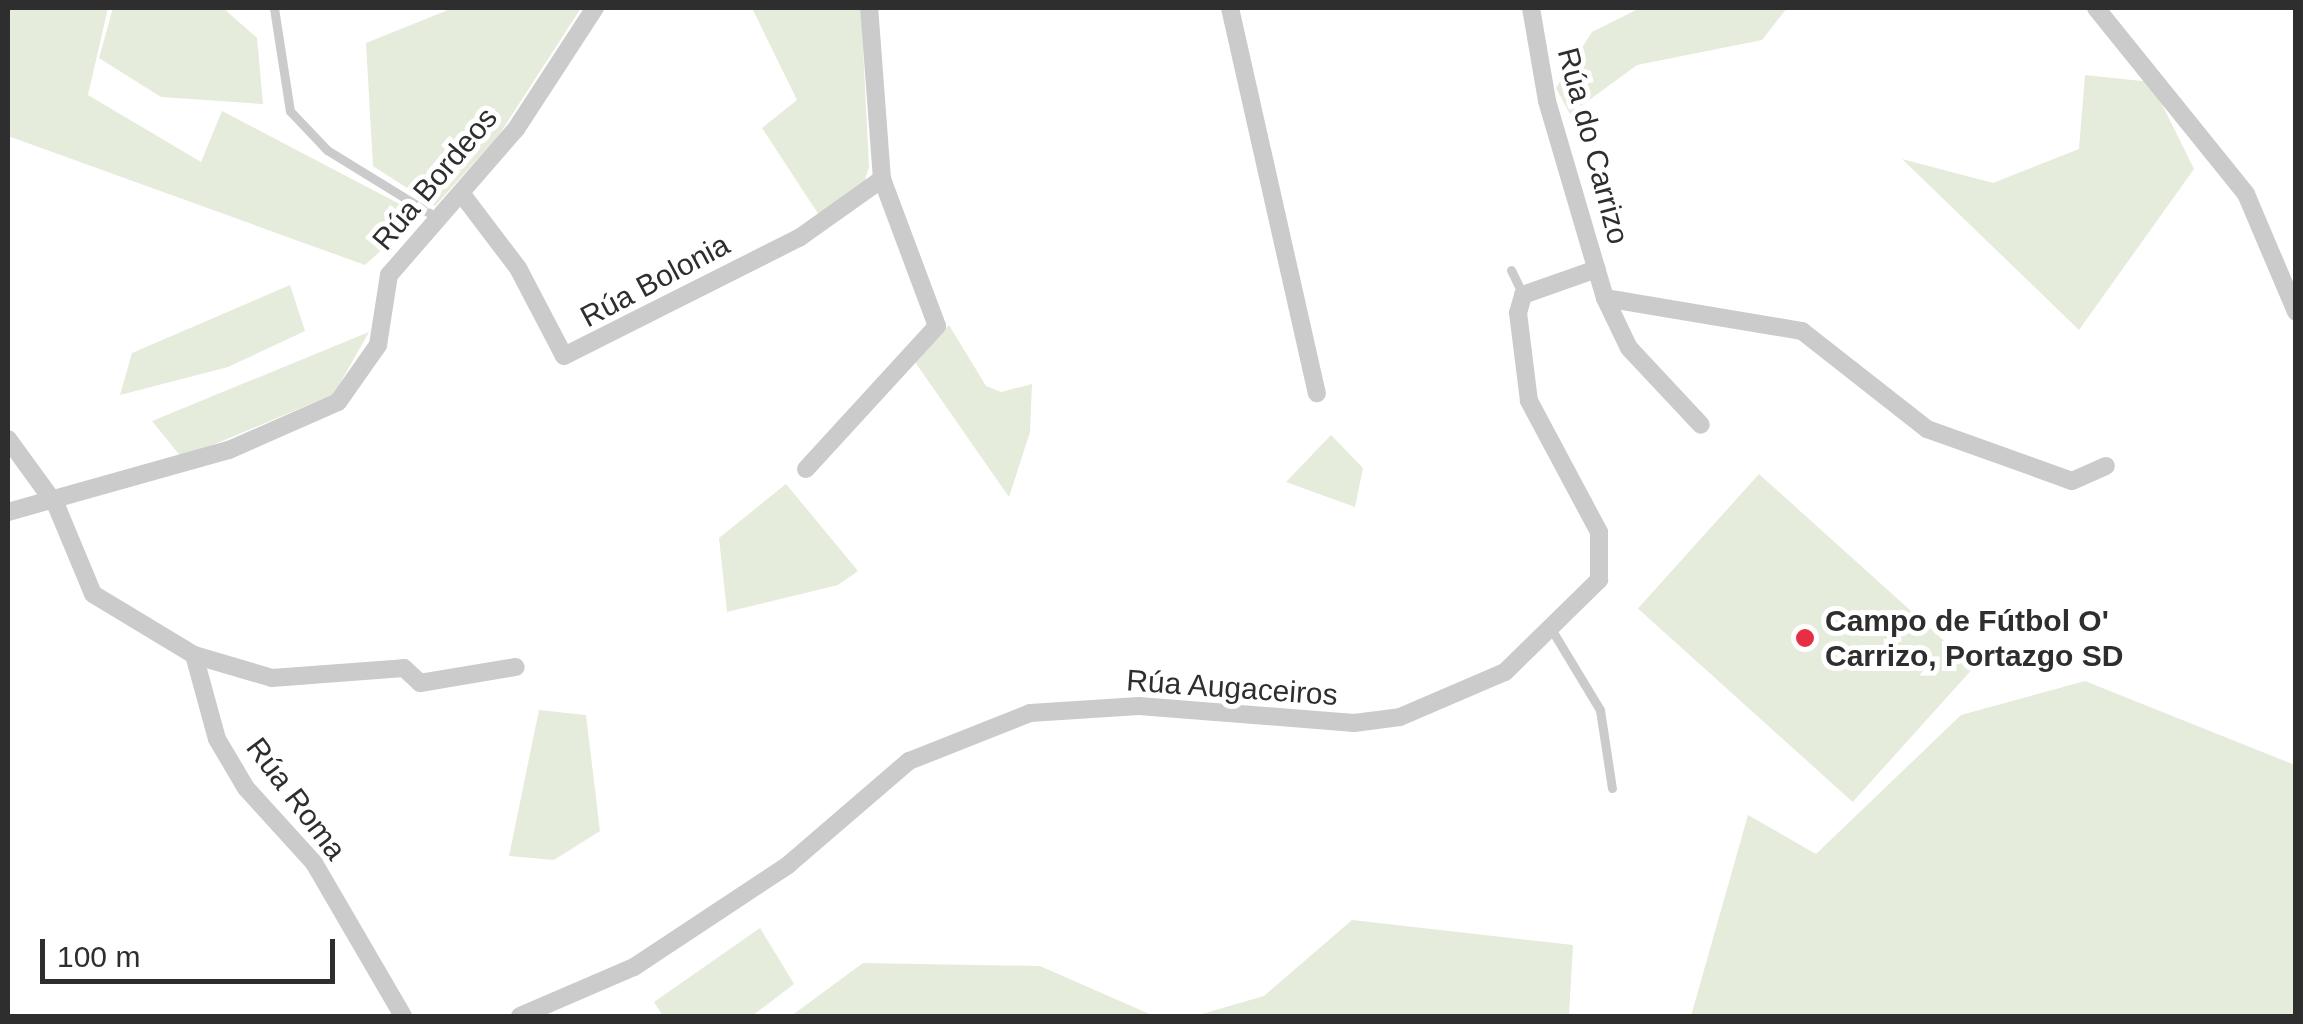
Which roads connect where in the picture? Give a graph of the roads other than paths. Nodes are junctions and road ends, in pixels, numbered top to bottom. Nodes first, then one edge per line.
1 (274, 8) edge
2 (595, 8) edge
3 (869, 8) edge
4 (1230, 8) edge
5 (1531, 8) edge
6 (2096, 8) edge
7 (882, 179) junction
8 (461, 193) junction
9 (439, 219) junction
10 (1596, 269) junction
11 (1511, 270) dead end
12 (1522, 294) junction
13 (1605, 298) junction
14 (2296, 312) edge
15 (1317, 393) dead end
16 (1701, 425) dead end
17 (8, 439) edge
18 (2106, 466) dead end
19 (806, 469) dead end
20 (56, 505) junction
21 (8, 512) edge
22 (1553, 632) junction
23 (194, 655) junction
24 (516, 666) dead end
25 (1612, 788) dead end
26 (402, 1016) edge
27 (520, 1016) edge

1 - 9 lane
2 - 8 street, Rúa Bordeos
3 - 7 street
4 - 15 street
5 - 10 street, Rúa do Carrizo
6 - 14 street
7 - 8 street, Rúa Bolonia
7 - 19 street
8 - 9 street, Rúa Bordeos
9 - 20 street, Rúa Bordeos
10 - 12 street
10 - 13 street, Rúa do Carrizo
11 - 12 lane
12 - 22 street, Rúa Augaceiros
13 - 16 street, Rúa do Carrizo
13 - 18 street
17 - 20 street
20 - 21 street, Rúa Bordeos
20 - 23 street
22 - 25 lane
22 - 27 street, Rúa Augaceiros
23 - 24 street
23 - 26 street, Rúa Roma

